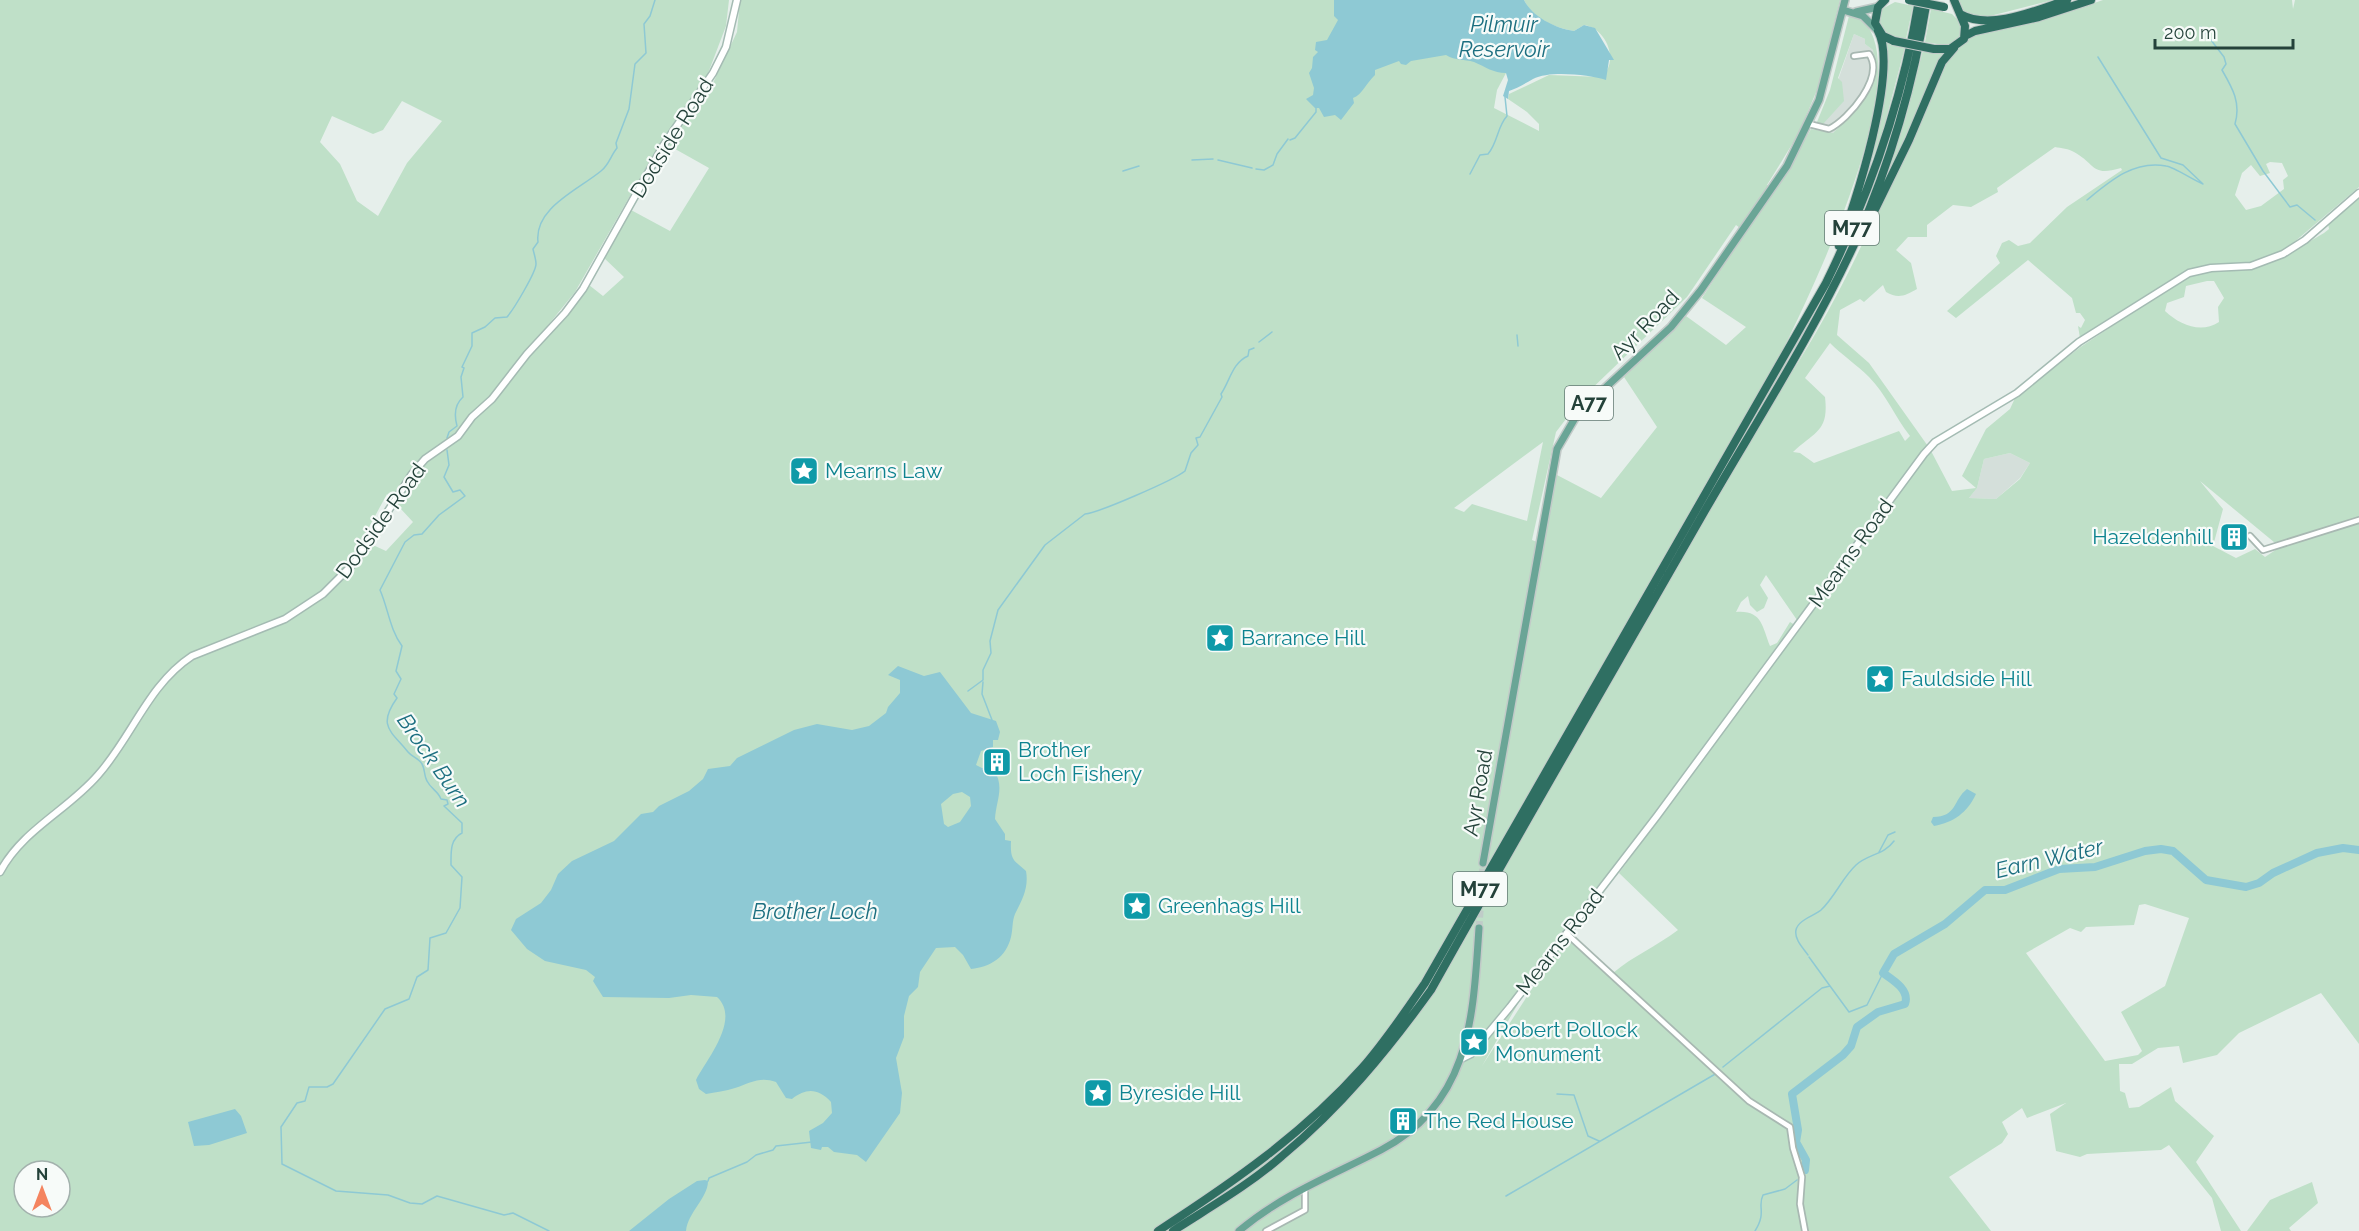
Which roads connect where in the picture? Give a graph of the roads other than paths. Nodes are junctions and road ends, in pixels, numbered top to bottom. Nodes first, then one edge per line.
1 (737, 0) edge
2 (1845, 0) edge
3 (1885, 0) edge
4 (1909, 0) edge
5 (1919, 0) edge
6 (1927, 0) edge
7 (1954, 0) edge
8 (2067, 0) edge
9 (2091, 0) edge
10 (1878, 7) junction
11 (1843, 10) junction
12 (1854, 12) junction
13 (1960, 14) junction
14 (1877, 30) junction
15 (1965, 36) junction
16 (1954, 48) junction
17 (1854, 56) dead end
18 (1809, 124) junction
19 (2359, 193) edge
20 (1812, 311) junction
21 (1792, 362) junction
22 (2359, 520) edge
23 (2250, 536) dead end
24 (1483, 863) tunnel mouth
25 (0, 872) edge
26 (1479, 928) tunnel mouth
27 (1566, 933) junction
28 (1461, 1059) junction
29 (1305, 1188) junction
30 (1158, 1231) edge
31 (1173, 1231) edge
32 (1239, 1231) edge
33 (1266, 1231) edge
34 (1805, 1231) edge

1 - 25 street, Dodside Road
2 - 11 main road, Ayr Road / A77
3 - 10 highway
4 - 13 highway, bridge
5 - 20 highway, M77
6 - 21 highway, M77
7 - 13 highway
8 - 13 highway
9 - 15 highway
10 - 12 main road
10 - 14 highway
11 - 12 main road
11 - 18 main road, Ayr Road / A77
12 - 14 main road
13 - 15 highway
14 - 16 highway, bridge
14 - 20 highway
15 - 16 highway
16 - 21 highway
17 - 18 street
18 - 24 main road, Ayr Road / A77
19 - 27 street, Mearns Road
20 - 30 highway, M77
21 - 31 highway, M77
22 - 23 street
26 - 28 main road
27 - 28 street, Mearns Road
27 - 34 street
28 - 29 main road
29 - 32 main road
29 - 33 street

